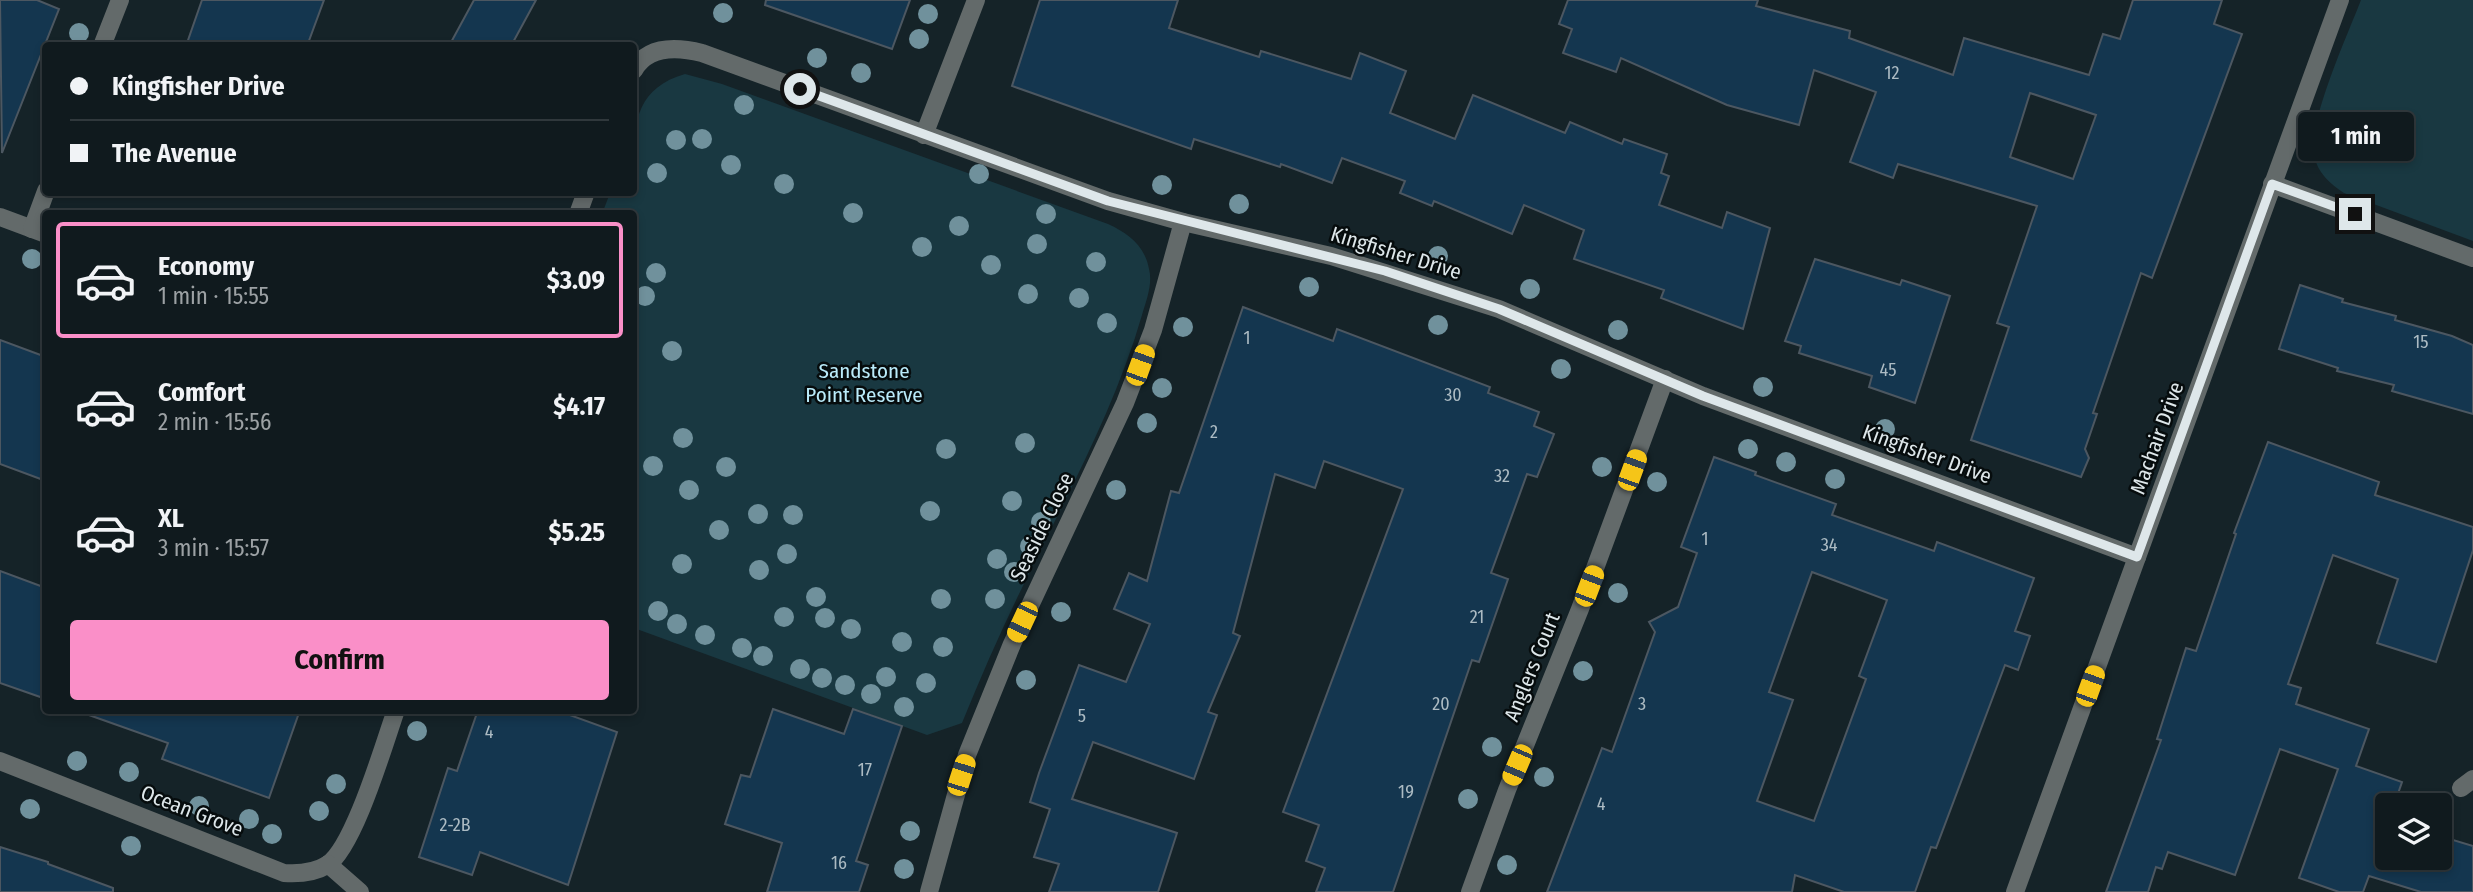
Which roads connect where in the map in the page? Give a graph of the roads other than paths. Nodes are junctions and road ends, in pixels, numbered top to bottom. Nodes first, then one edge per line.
1 (120, 0) edge
2 (976, 0) edge
3 (2340, 0) edge
4 (104, 42) edge
5 (637, 67) edge
6 (924, 135) junction
7 (2272, 184) junction
8 (0, 217) edge
9 (1183, 222) junction
10 (39, 231) edge
11 (2473, 258) edge
12 (1665, 379) junction
13 (2137, 557) junction
14 (396, 714) edge
15 (0, 761) edge
16 (328, 864) junction
17 (360, 892) edge
18 (929, 892) edge
19 (1470, 892) edge
20 (2015, 892) edge

1 - 4 street
2 - 6 street
3 - 7 street, Machair Drive
5 - 6 street, Kingfisher Drive
6 - 9 street, Kingfisher Drive
7 - 11 street
7 - 13 street, Machair Drive
8 - 10 street
9 - 12 street, Kingfisher Drive
9 - 18 street, Seaside Close
12 - 13 street, Kingfisher Drive
12 - 19 street, Anglers Court
13 - 20 street, Machair Drive
14 - 16 street
15 - 16 street, Ocean Grove
16 - 17 street

